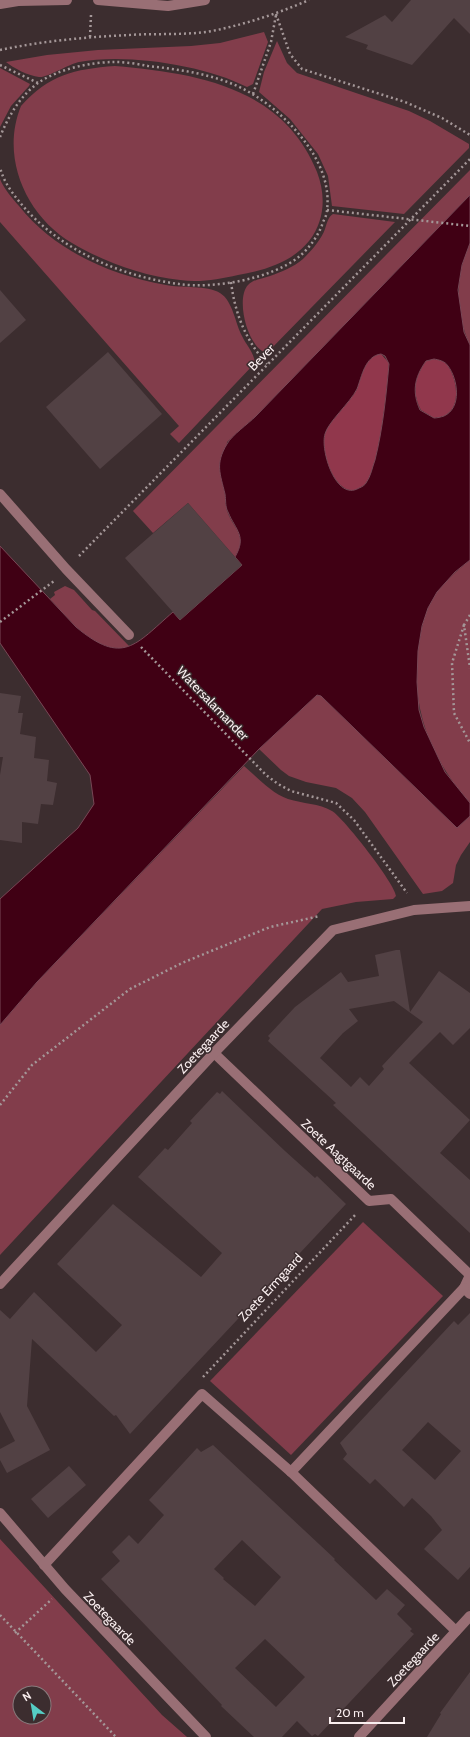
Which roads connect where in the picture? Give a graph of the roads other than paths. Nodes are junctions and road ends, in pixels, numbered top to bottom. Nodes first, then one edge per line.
1 (67, 0) edge
2 (205, 0) edge
3 (0, 4) edge
4 (94, 4) edge
5 (0, 494) edge
6 (129, 635) road end
7 (470, 906) edge
8 (214, 1053) junction
9 (0, 1284) edge
10 (467, 1291) edge
11 (291, 1472) junction
12 (0, 1513) edge
13 (44, 1566) junction
14 (470, 1616) edge
15 (456, 1631) junction
16 (206, 1737) edge
17 (359, 1737) edge

1 - 3 street
2 - 4 street
5 - 6 street
7 - 8 street, Zoetegaarde
8 - 9 street, Zoetegaarde
8 - 10 street, Zoete Aagtgaarde
10 - 11 street
11 - 13 street
11 - 15 street
12 - 13 street, Zoetegaarde
13 - 16 street, Zoetegaarde
14 - 15 street, Zoetegaarde
15 - 17 street, Zoetegaarde

